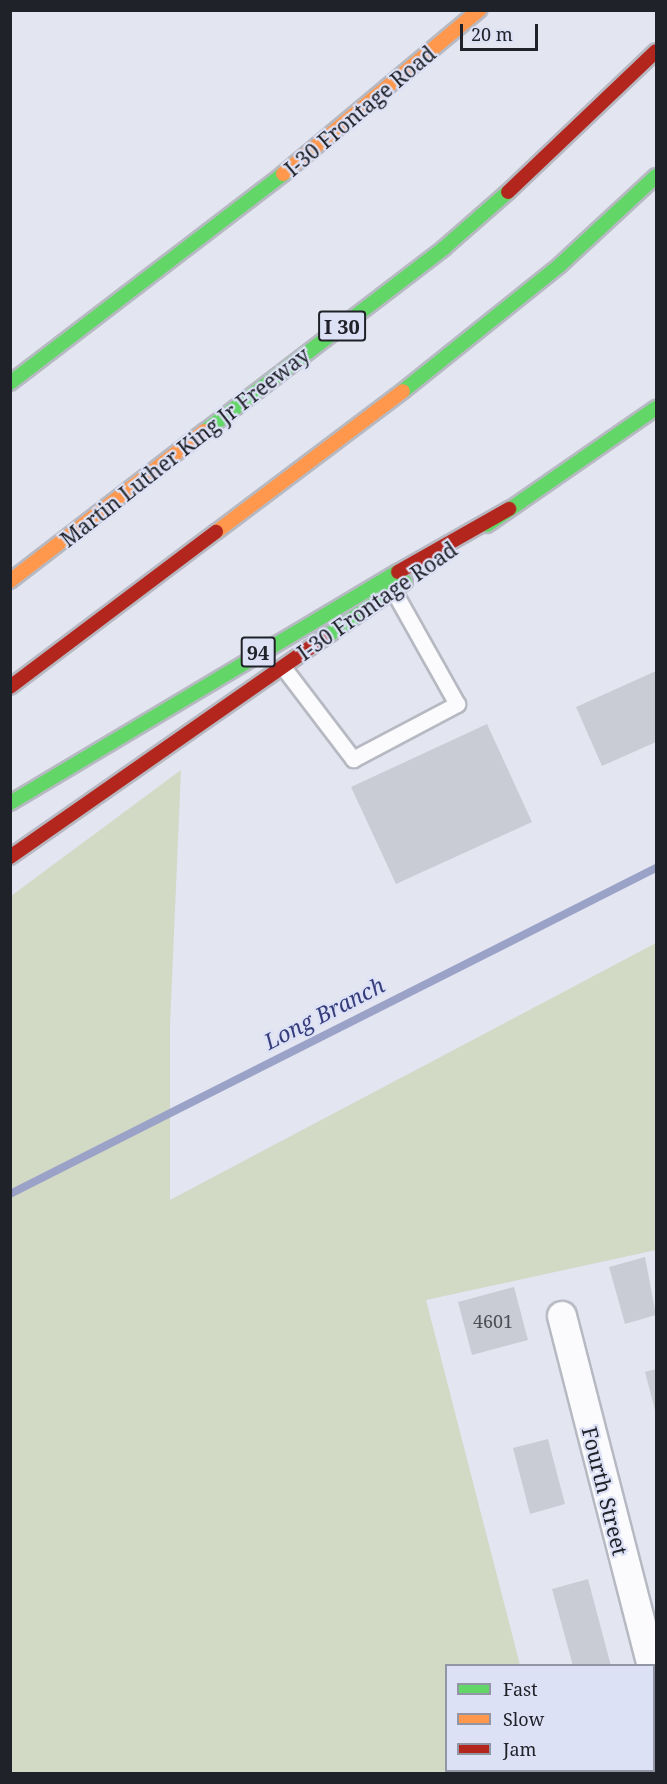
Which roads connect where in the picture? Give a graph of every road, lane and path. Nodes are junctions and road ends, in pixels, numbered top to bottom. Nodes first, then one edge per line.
1 (479, 10) edge
2 (657, 39) edge
3 (657, 51) edge
4 (608, 101) junction
5 (657, 176) edge
6 (10, 383) edge
7 (657, 408) edge
8 (509, 509) junction
9 (10, 581) edge
10 (393, 590) junction
11 (283, 667) junction
12 (10, 687) edge
13 (10, 802) edge
14 (10, 857) edge
15 (562, 1316) dead end
16 (652, 1664) edge

1 - 6 main road, I-30 Frontage Road
2 - 4 main road
3 - 4 main road, Martin Luther King Jr Freeway / I 30
4 - 9 main road, Martin Luther King Jr Freeway / I 30
5 - 12 main road
7 - 8 main road, I-30 Frontage Road
8 - 10 main road, I-30 Frontage Road
8 - 13 main road, 94
10 - 11 main road, I-30 Frontage Road
10 - 11 lane
11 - 14 main road, I-30 Frontage Road
15 - 16 street, Fourth Street

